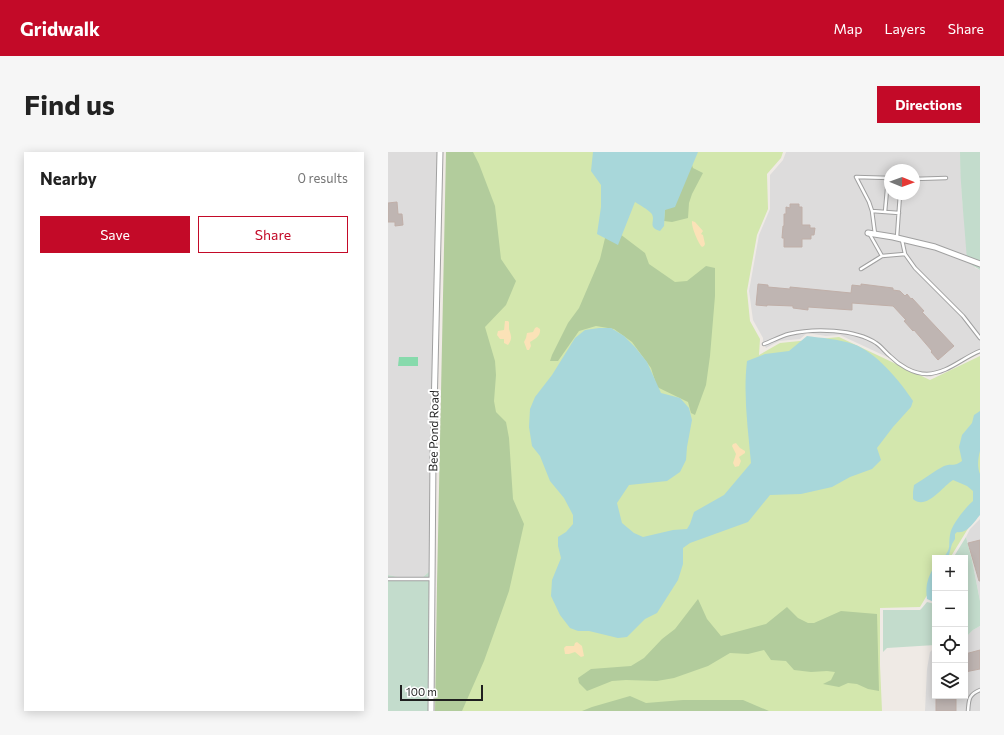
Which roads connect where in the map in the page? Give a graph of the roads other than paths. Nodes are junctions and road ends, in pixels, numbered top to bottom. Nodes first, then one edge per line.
1 (440, 152) edge
2 (884, 178) edge
3 (946, 178) dead end
4 (920, 179) edge
5 (886, 200) edge
6 (900, 200) edge
7 (872, 211) junction
8 (885, 212) junction
9 (899, 213) junction
10 (868, 233) joint
11 (875, 234) junction
12 (900, 238) junction
13 (904, 254) junction
14 (882, 256) junction
15 (980, 264) edge
16 (861, 270) dead end
17 (980, 338) edge
18 (764, 344) dead end
19 (980, 351) edge
20 (388, 578) edge
21 (432, 579) junction
22 (980, 690) edge
23 (431, 711) edge
24 (968, 711) edge

1 - 21 street, Bee Pond Road
2 - 7 lane
3 - 4 lane
5 - 8 lane
6 - 9 lane
7 - 8 lane
7 - 11 lane
8 - 9 lane
9 - 12 lane
10 - 11 street
10 - 14 lane
11 - 12 street
12 - 13 lane
12 - 15 street
13 - 14 lane
13 - 17 lane
14 - 16 lane
18 - 19 lane
20 - 21 lane
21 - 23 street, Bee Pond Road
22 - 24 lane

